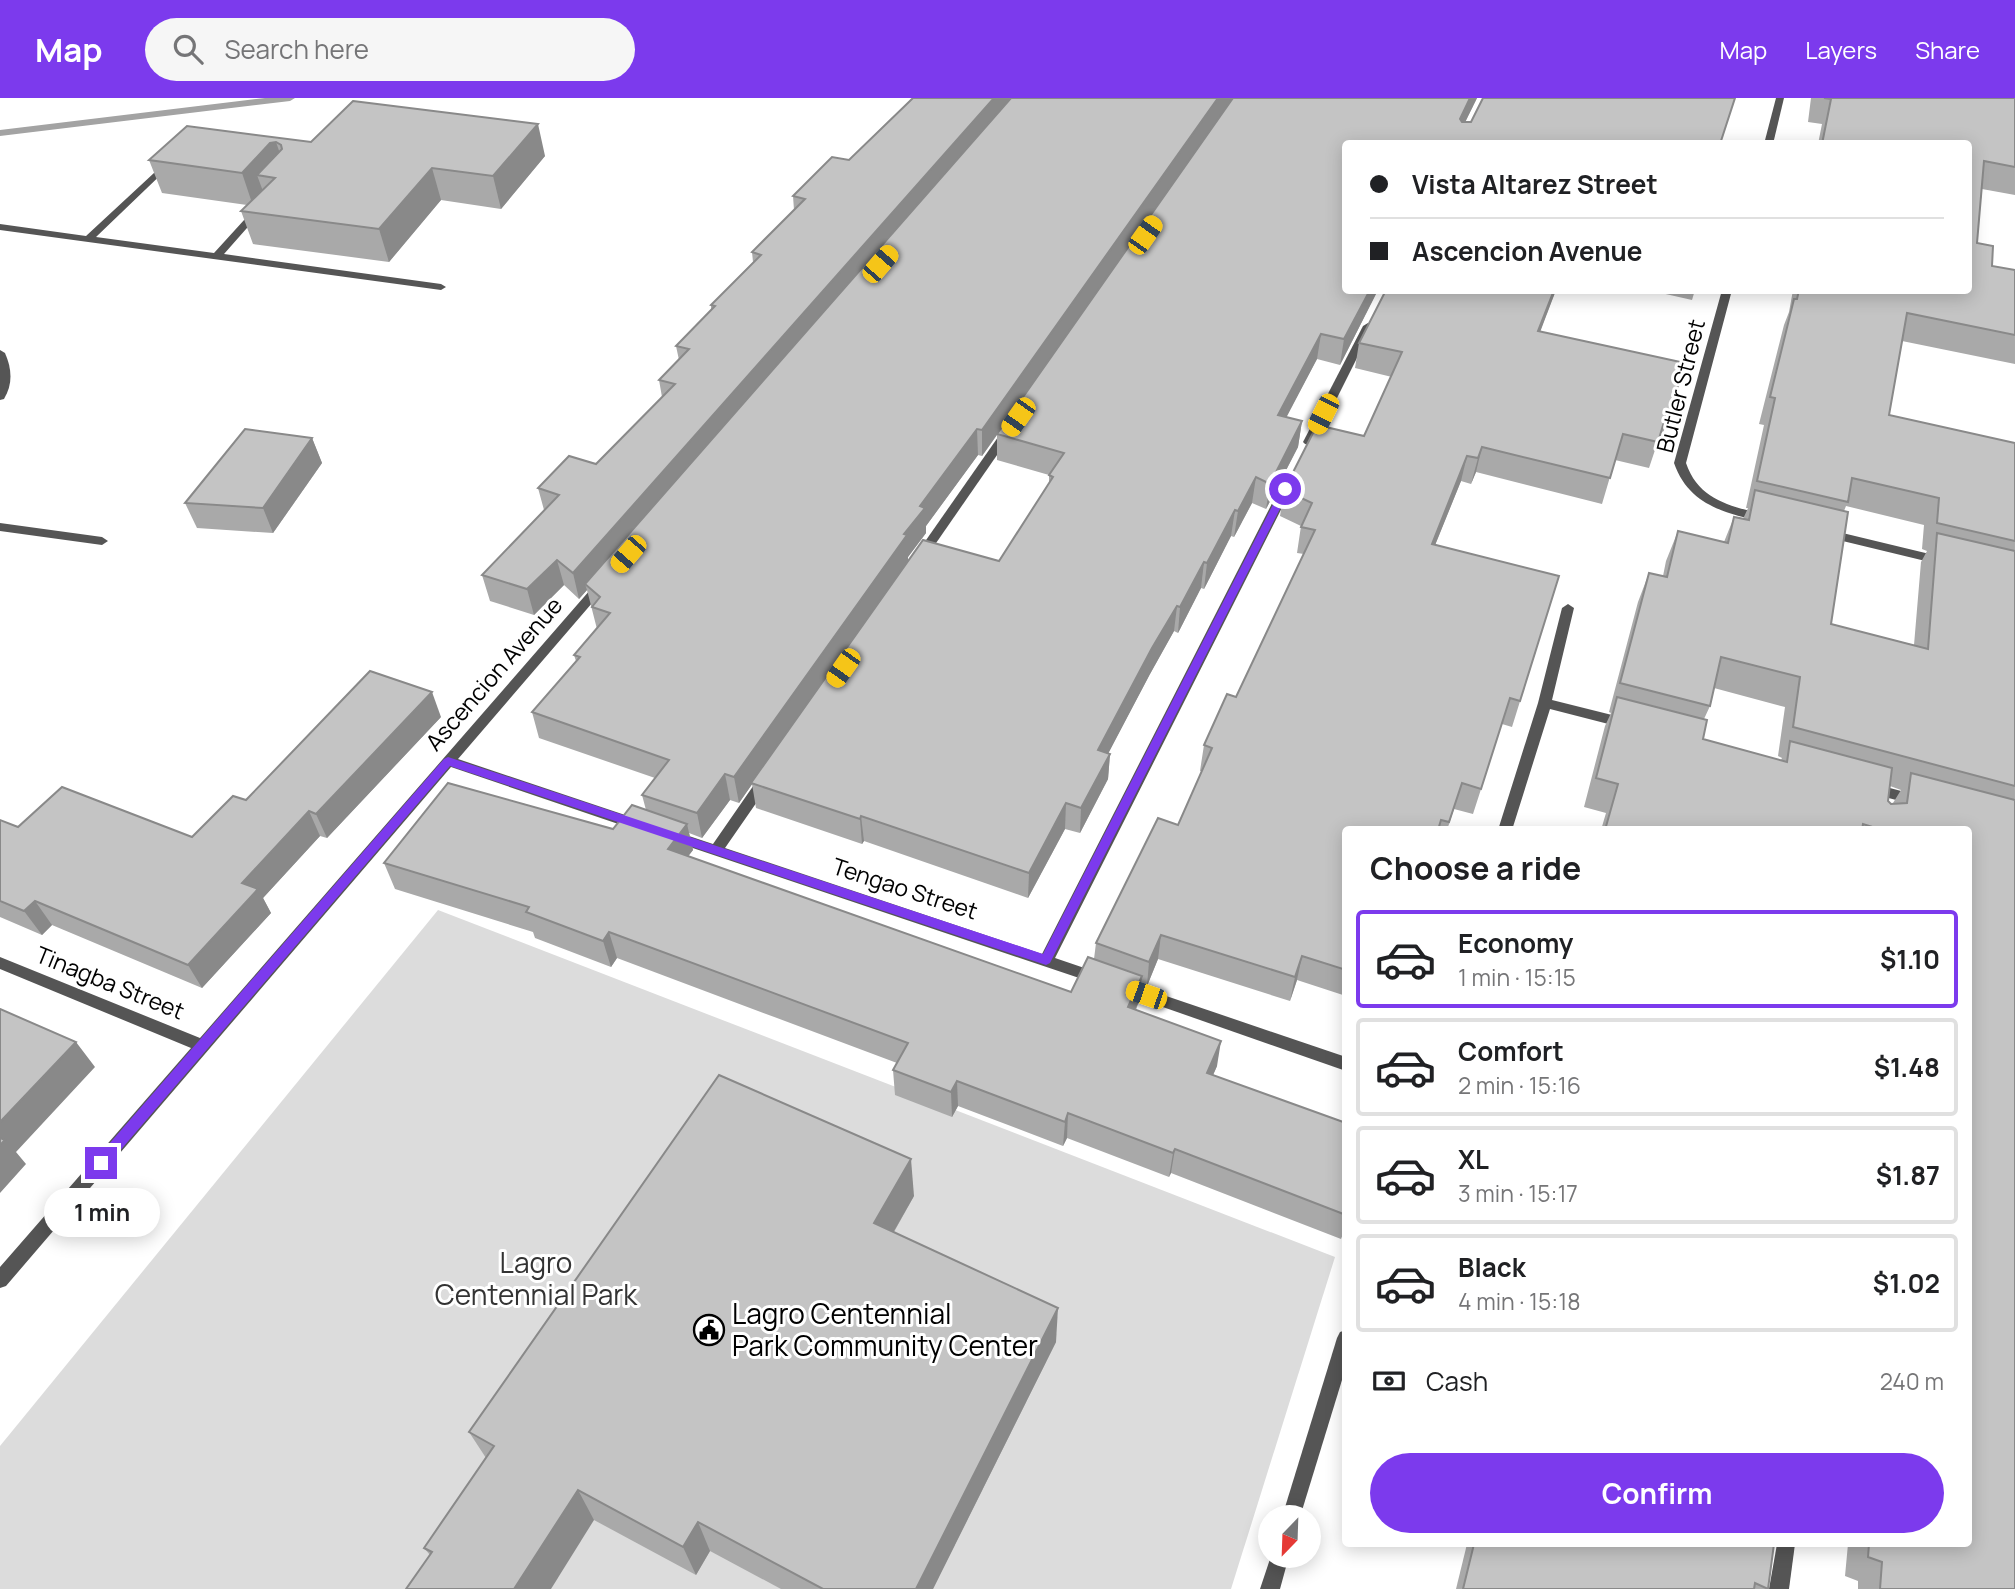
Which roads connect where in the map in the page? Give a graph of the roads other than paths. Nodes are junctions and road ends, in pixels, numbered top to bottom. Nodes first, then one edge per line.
1 (1780, 98) edge
2 (1769, 140) edge
3 (171, 161) edge
4 (269, 198) edge
5 (0, 227) edge
6 (88, 239) junction
7 (217, 256) junction
8 (441, 287) dead end
9 (1726, 294) edge
10 (1373, 315) edge
11 (0, 353) edge
12 (0, 397) edge
13 (1018, 417) edge
14 (1304, 452) edge
15 (1298, 464) edge
16 (1780, 522) edge
17 (0, 527) edge
18 (1807, 529) edge
19 (102, 541) dead end
20 (1950, 563) edge
21 (915, 565) edge
22 (612, 572) edge
23 (1568, 608) dead end
24 (1545, 702) junction
25 (1637, 727) edge
26 (448, 761) junction
27 (772, 771) edge
28 (1859, 785) edge
29 (1924, 802) edge
30 (1505, 826) edge
31 (716, 850) junction
32 (1046, 960) junction
33 (0, 963) edge
34 (202, 1046) junction
35 (1342, 1064) edge
36 (0, 1279) edge
37 (1342, 1351) edge
38 (1295, 1505) edge
39 (1786, 1547) edge
40 (1276, 1568) edge
41 (1269, 1589) edge
42 (1780, 1589) edge

1 - 2 street
3 - 6 street
4 - 7 street
5 - 6 street
6 - 7 street
7 - 8 street
9 - 16 street, Butler Street
10 - 14 street
11 - 12 street
13 - 21 street
15 - 32 street
17 - 19 street
18 - 20 street
22 - 26 street, Ascencion Avenue
23 - 24 street
24 - 25 street
24 - 30 street
26 - 31 street, Tengao Street
26 - 34 street, Ascencion Avenue
27 - 31 street
28 - 29 street
31 - 32 street, Tengao Street
32 - 35 street, Tengao Street
33 - 34 street, Tinagba Street
34 - 36 street, Ascencion Avenue
37 - 38 street
39 - 42 street
40 - 41 street

